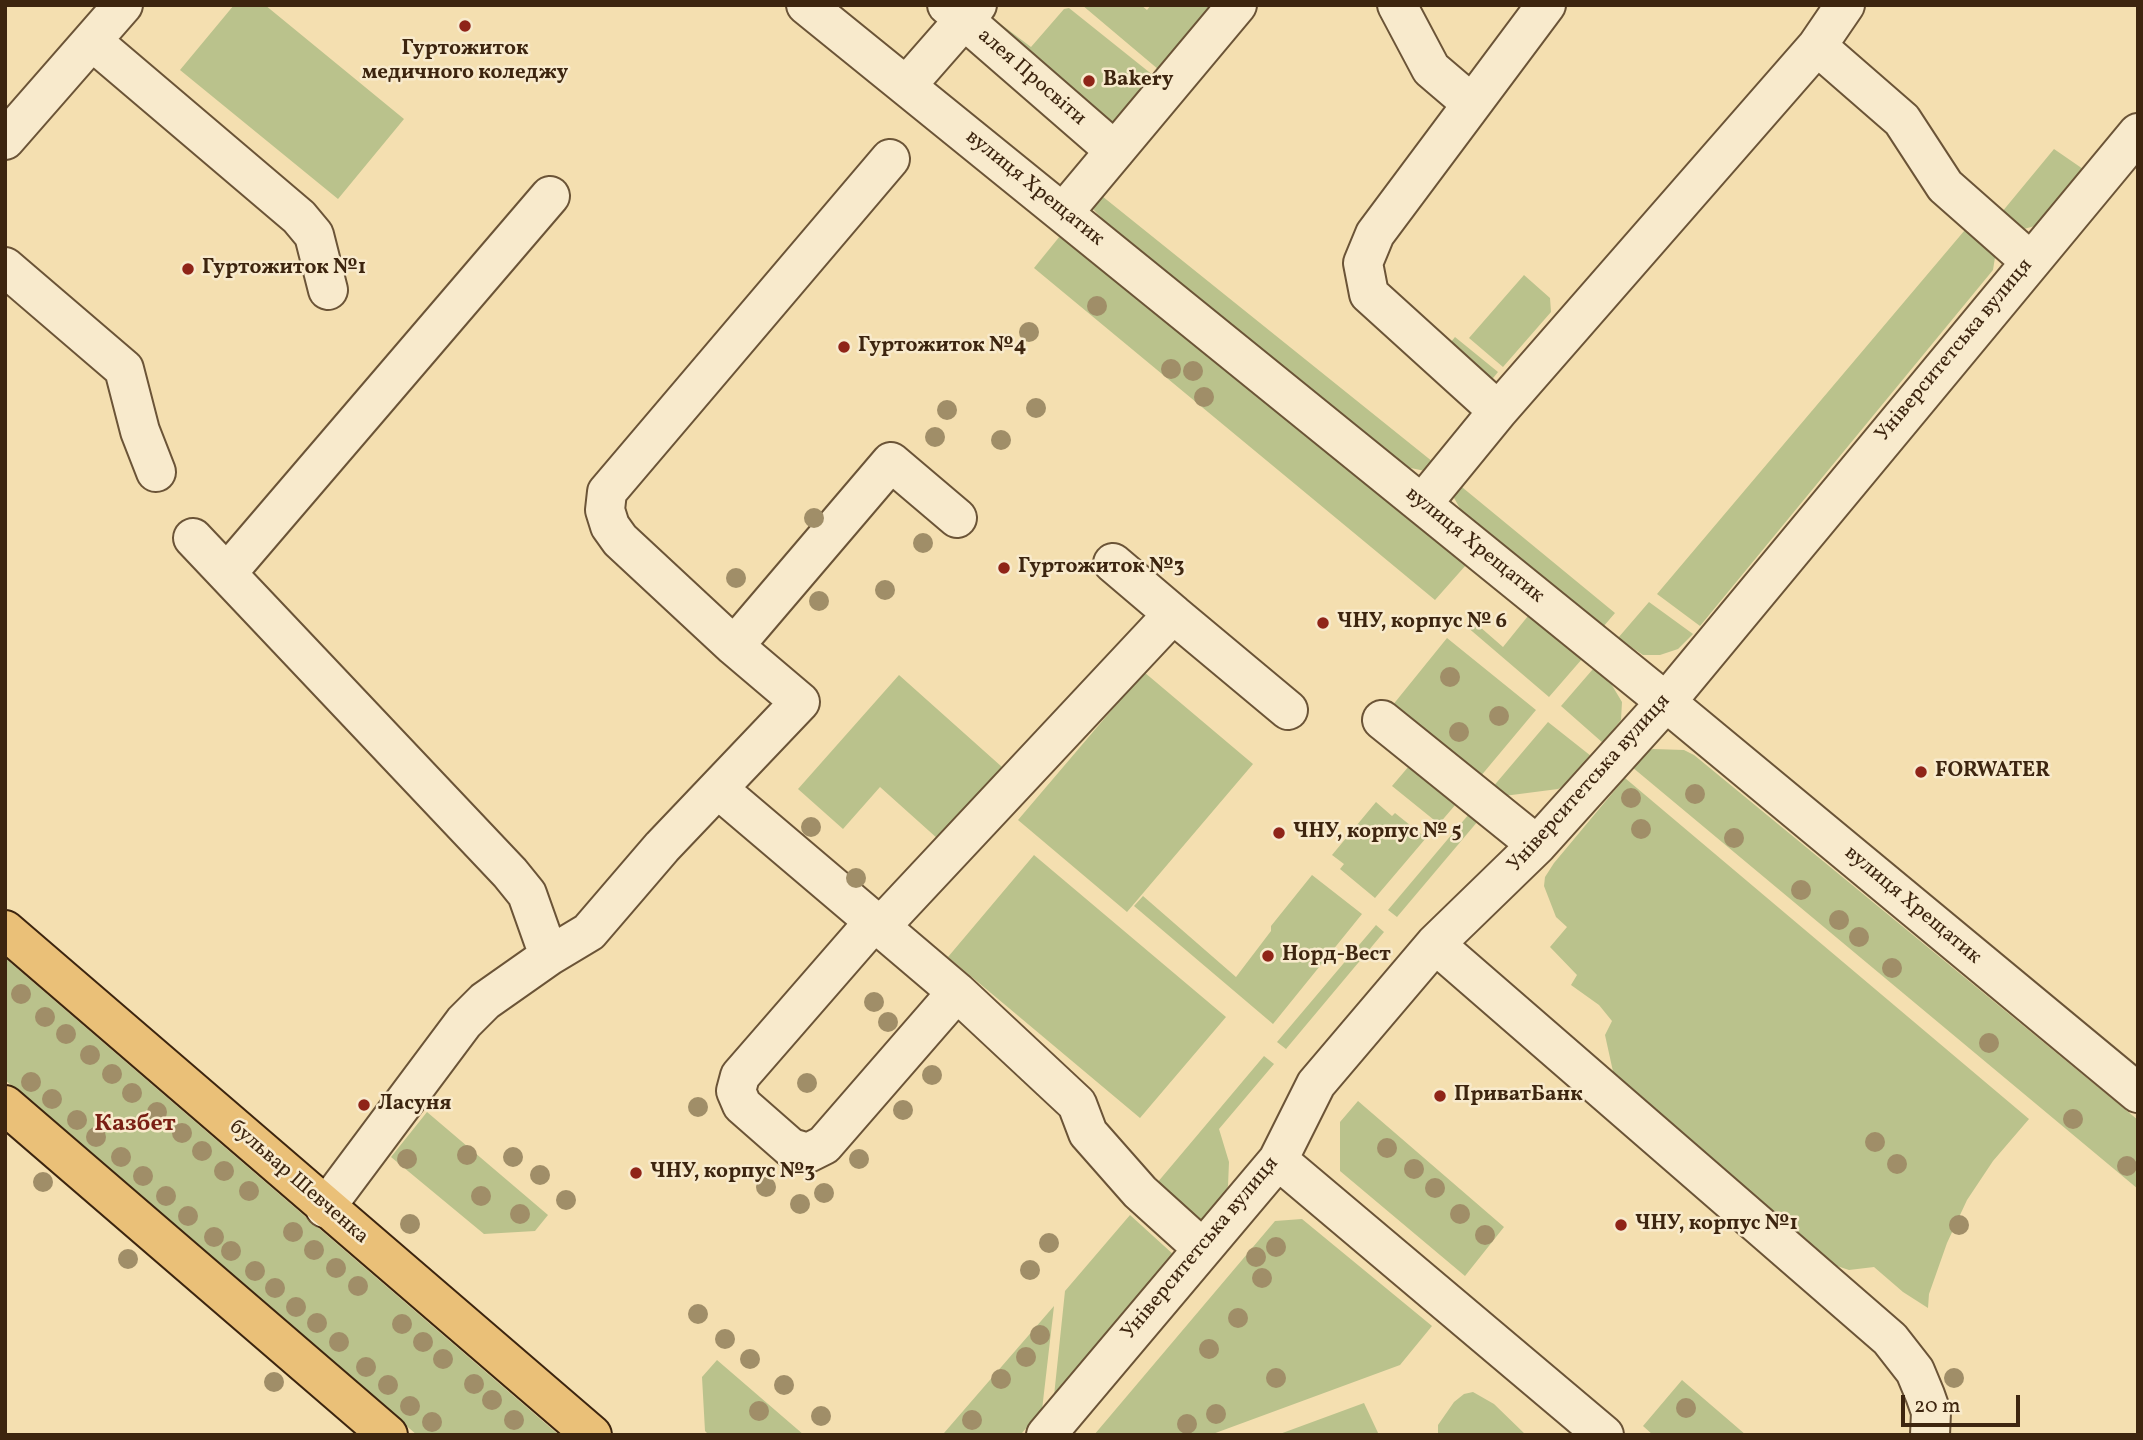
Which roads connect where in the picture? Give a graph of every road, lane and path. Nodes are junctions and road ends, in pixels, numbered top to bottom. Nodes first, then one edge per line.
1 (123, 5) edge
2 (806, 5) edge
3 (1237, 5) edge
4 (1397, 5) edge
5 (1546, 5) edge
6 (1845, 5) edge
7 (963, 10) edge
8 (92, 41) junction
9 (1816, 46) junction
10 (906, 86) junction
11 (1472, 104) junction
12 (2138, 133) edge
13 (5, 140) edge
14 (1115, 151) junction
15 (890, 159) dead end
16 (550, 196) dead end
17 (1063, 213) junction
18 (2030, 261) junction
19 (5, 267) edge
20 (328, 290) dead end
21 (1498, 411) junction
22 (156, 472) dead end
23 (1422, 504) junction
24 (957, 518) dead end
25 (193, 538) dead end
26 (1113, 563) dead end
27 (227, 573) junction
28 (1173, 614) junction
29 (734, 646) junction
30 (1666, 702) junction
31 (1288, 710) dead end
32 (1382, 720) dead end
33 (718, 789) junction
34 (1537, 845) junction
35 (877, 924) junction
36 (5, 930) edge
37 (1435, 944) junction
38 (550, 956) junction
39 (957, 992) junction
40 (2138, 1093) edge
41 (7, 1111) edge
42 (1278, 1160) junction
43 (325, 1208) junction
44 (1202, 1248) junction
45 (388, 1435) edge
46 (592, 1435) edge
47 (1046, 1435) edge
48 (1604, 1435) edge
49 (1930, 1435) edge

1 - 8 street
2 - 10 street, вулиця Хрещатик
3 - 14 street
4 - 11 street
5 - 11 street
6 - 9 street
7 - 10 street
7 - 14 street, алея Просвіти
8 - 13 street
8 - 20 street
9 - 18 street
9 - 21 street
10 - 17 street, вулиця Хрещатик
11 - 21 street
12 - 18 street, Університетська вулиця
14 - 17 street
15 - 29 street
16 - 27 street
17 - 23 street, вулиця Хрещатик
18 - 30 street, Університетська вулиця
19 - 22 street
21 - 23 street
23 - 30 street, вулиця Хрещатик
24 - 29 street
25 - 27 street
26 - 28 street
27 - 38 street
28 - 31 street
28 - 35 street
29 - 33 street
30 - 34 street, Університетська вулиця
30 - 40 street, вулиця Хрещатик
32 - 34 street
33 - 35 street
33 - 38 street
34 - 37 street, Університетська вулиця
35 - 39 street
35 - 39 street
36 - 43 main road, бульвар Шевченка
37 - 42 street, Університетська вулиця
37 - 49 street
38 - 43 street
39 - 44 street
41 - 45 main road
42 - 44 street, Університетська вулиця
42 - 48 street
43 - 46 main road, бульвар Шевченка
44 - 47 street, Університетська вулиця

